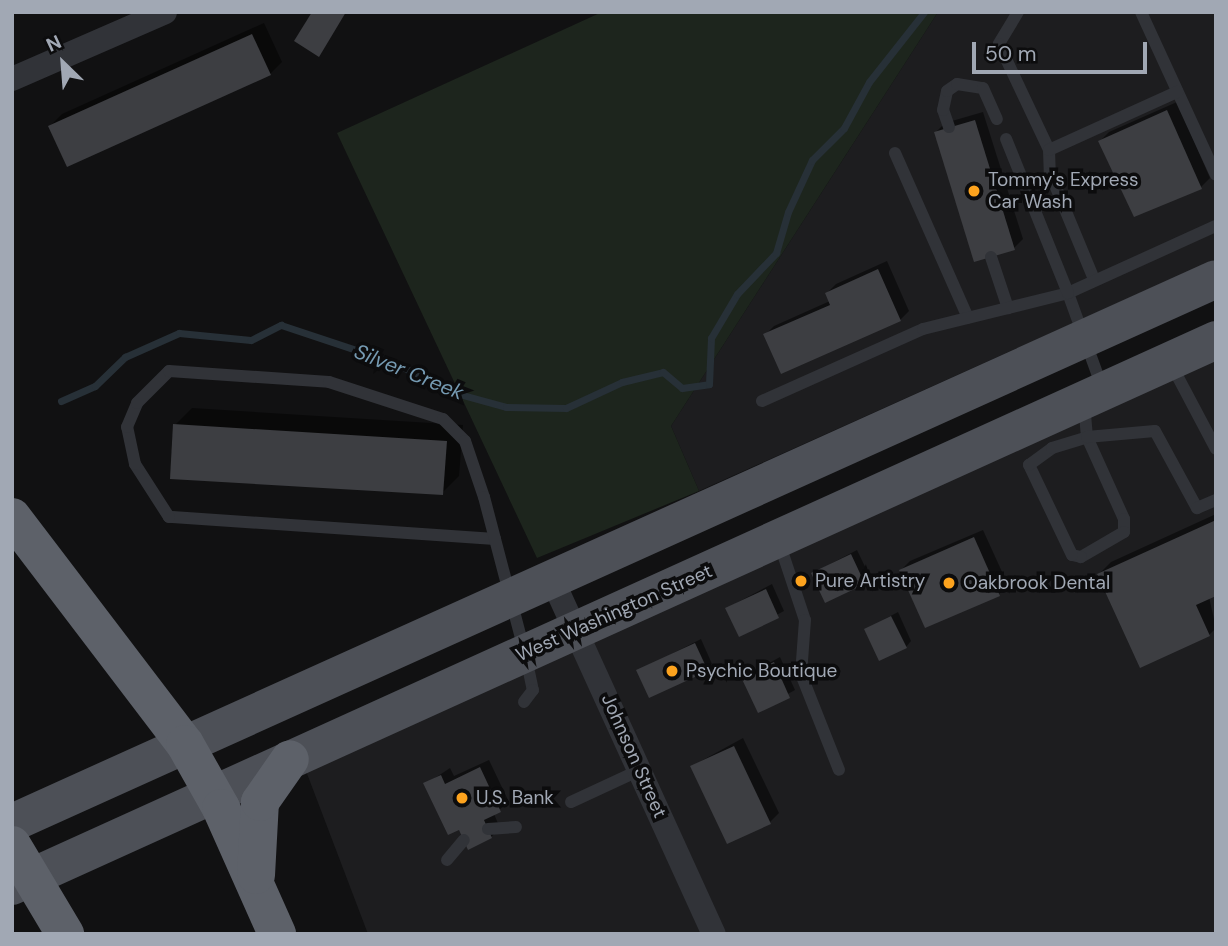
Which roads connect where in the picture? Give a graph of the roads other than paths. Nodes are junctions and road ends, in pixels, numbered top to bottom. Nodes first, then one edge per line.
1 (165, 12) edge
2 (1018, 12) edge
3 (1141, 12) edge
4 (12, 79) edge
5 (1177, 92) junction
6 (997, 119) dead end
7 (948, 127) dead end
8 (1006, 139) dead end
9 (1049, 150) junction
10 (895, 153) dead end
11 (1216, 175) edge
12 (1216, 226) edge
13 (991, 257) dead end
14 (1094, 279) junction
15 (1216, 279) edge
16 (1069, 293) junction
17 (1007, 308) junction
18 (968, 318) junction
19 (1083, 339) junction
20 (1216, 340) edge
21 (1169, 361) junction
22 (762, 401) dead end
23 (1091, 409) junction
24 (1216, 449) edge
25 (1216, 500) edge
26 (12, 517) edge
27 (778, 538) junction
28 (495, 539) junction
29 (552, 579) junction
30 (510, 598) junction
31 (576, 629) junction
32 (525, 653) junction
33 (524, 702) dead end
34 (185, 744) junction
35 (290, 759) junction
36 (839, 770) dead end
37 (640, 771) junction
38 (214, 793) junction
39 (571, 802) dead end
40 (12, 823) edge
41 (516, 827) dead end
42 (488, 829) dead end
43 (464, 840) dead end
44 (12, 845) edge
45 (447, 860) dead end
46 (256, 881) junction
47 (12, 886) edge
48 (65, 934) edge
49 (277, 934) edge
50 (714, 934) edge

1 - 4 street
2 - 9 lane
3 - 5 lane
5 - 9 lane
5 - 11 lane
6 - 7 lane
8 - 16 lane
9 - 14 lane
10 - 18 lane
12 - 14 lane
13 - 17 lane
14 - 16 lane
15 - 19 main road
16 - 17 lane
16 - 19 lane
17 - 18 lane
18 - 22 lane
19 - 23 lane
19 - 29 main road
20 - 21 main road, West Washington Street
21 - 23 main road, West Washington Street
21 - 24 lane
23 - 23 lane
23 - 25 lane
23 - 27 main road, West Washington Street
26 - 34 highway
27 - 31 main road, West Washington Street
27 - 36 lane
28 - 28 lane
28 - 30 lane
29 - 30 main road
29 - 31 street, Johnson Street
30 - 32 lane
30 - 34 main road
31 - 32 main road, West Washington Street
31 - 37 street, Johnson Street
32 - 33 lane
32 - 35 main road, West Washington Street
34 - 38 highway
34 - 40 main road
35 - 38 main road, West Washington Street
35 - 46 highway
37 - 39 lane
37 - 50 street, Johnson Street
38 - 46 highway
38 - 47 main road, West Washington Street
41 - 42 lane
43 - 45 lane
44 - 48 highway, bridge
46 - 49 highway

